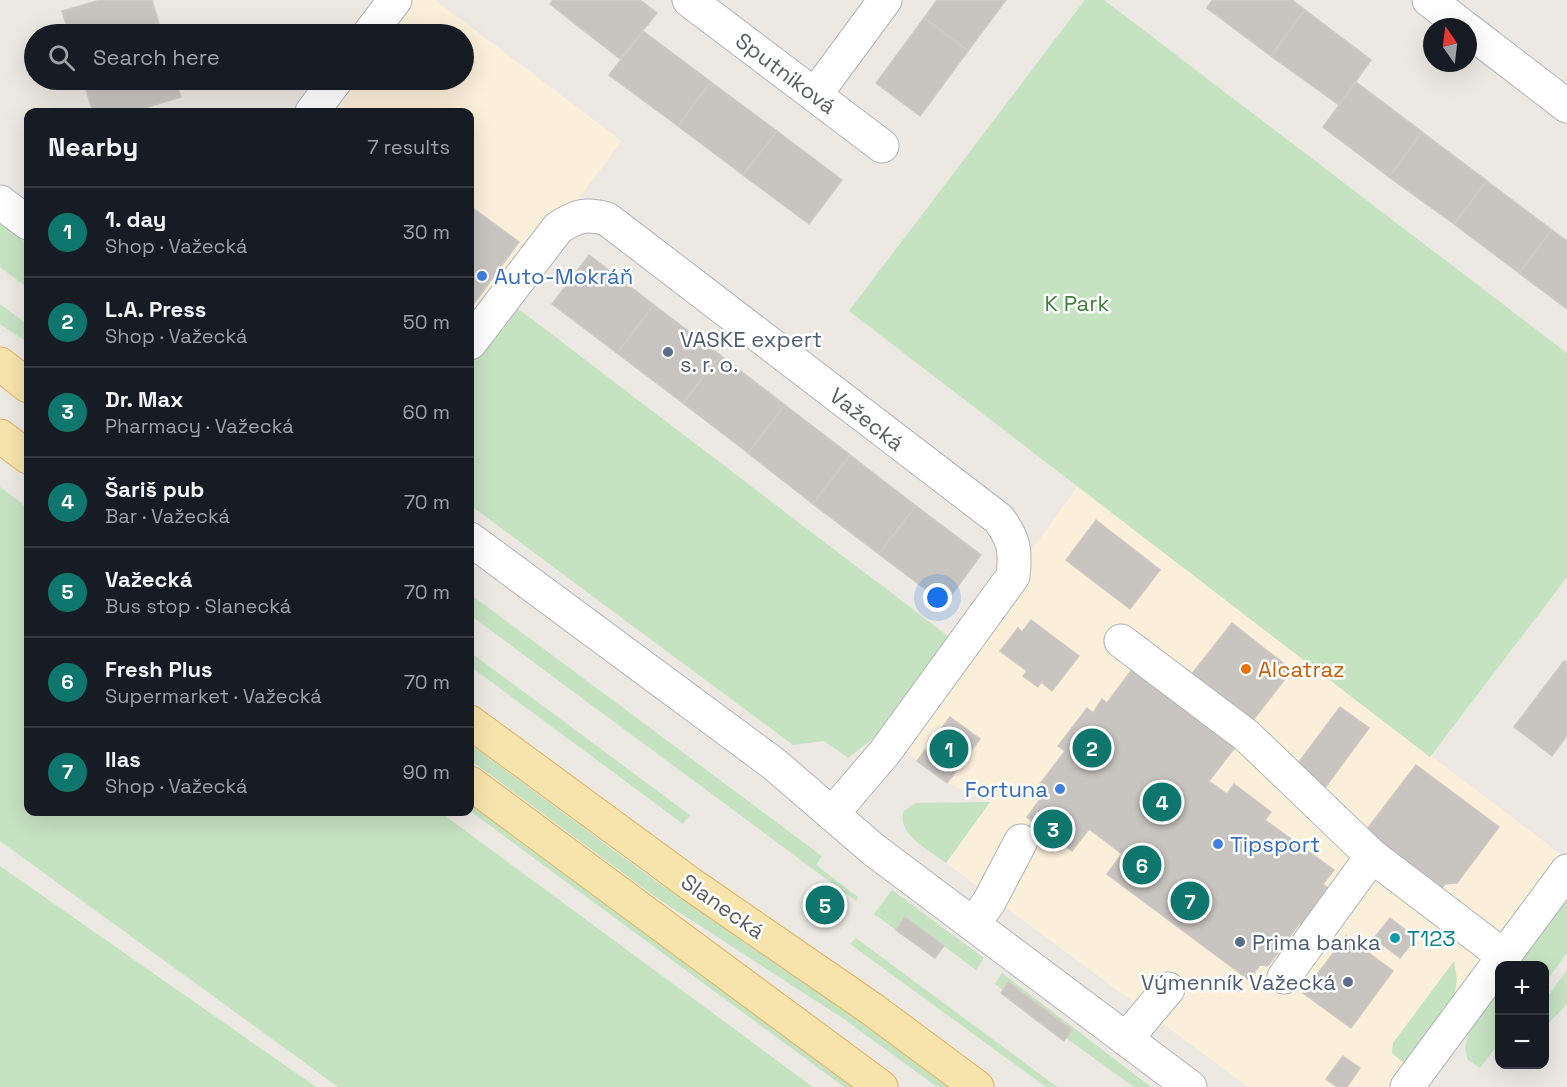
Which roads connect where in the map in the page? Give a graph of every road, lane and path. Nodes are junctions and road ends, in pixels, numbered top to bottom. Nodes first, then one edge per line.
1 (395, 0) edge
2 (689, 0) edge
3 (885, 0) edge
4 (1429, 0) edge
5 (1452, 18) edge
6 (377, 24) edge
7 (1477, 37) edge
8 (328, 90) edge
9 (815, 95) junction
10 (1567, 106) edge
11 (315, 108) edge
12 (882, 146) dead end
13 (0, 202) edge
14 (24, 220) edge
15 (474, 339) edge
16 (24, 434) edge
17 (0, 435) edge
18 (24, 454) edge
19 (474, 542) edge
20 (1121, 641) dead end
21 (474, 725) edge
22 (474, 786) edge
23 (832, 814) junction
24 (1021, 841) dead end
25 (1372, 856) junction
26 (1567, 871) edge
27 (973, 924) junction
28 (1505, 957) junction
29 (1284, 977) dead end
30 (1168, 989) dead end
31 (1126, 1039) junction
32 (881, 1087) edge
33 (978, 1087) edge
34 (1190, 1087) edge
35 (1407, 1087) edge

1 - 6 street
2 - 9 street, Sputniková
3 - 9 street
4 - 5 street
7 - 10 street
8 - 11 street
9 - 12 street, Sputniková
13 - 14 street
15 - 23 street, Važecká
16 - 17 street
17 - 18 main road
19 - 23 street
20 - 25 street
21 - 33 main road, Slanecká
22 - 32 main road
23 - 27 street
24 - 27 street
25 - 28 street
25 - 29 street
26 - 28 street
27 - 31 street
28 - 35 street
30 - 31 street
31 - 34 street

